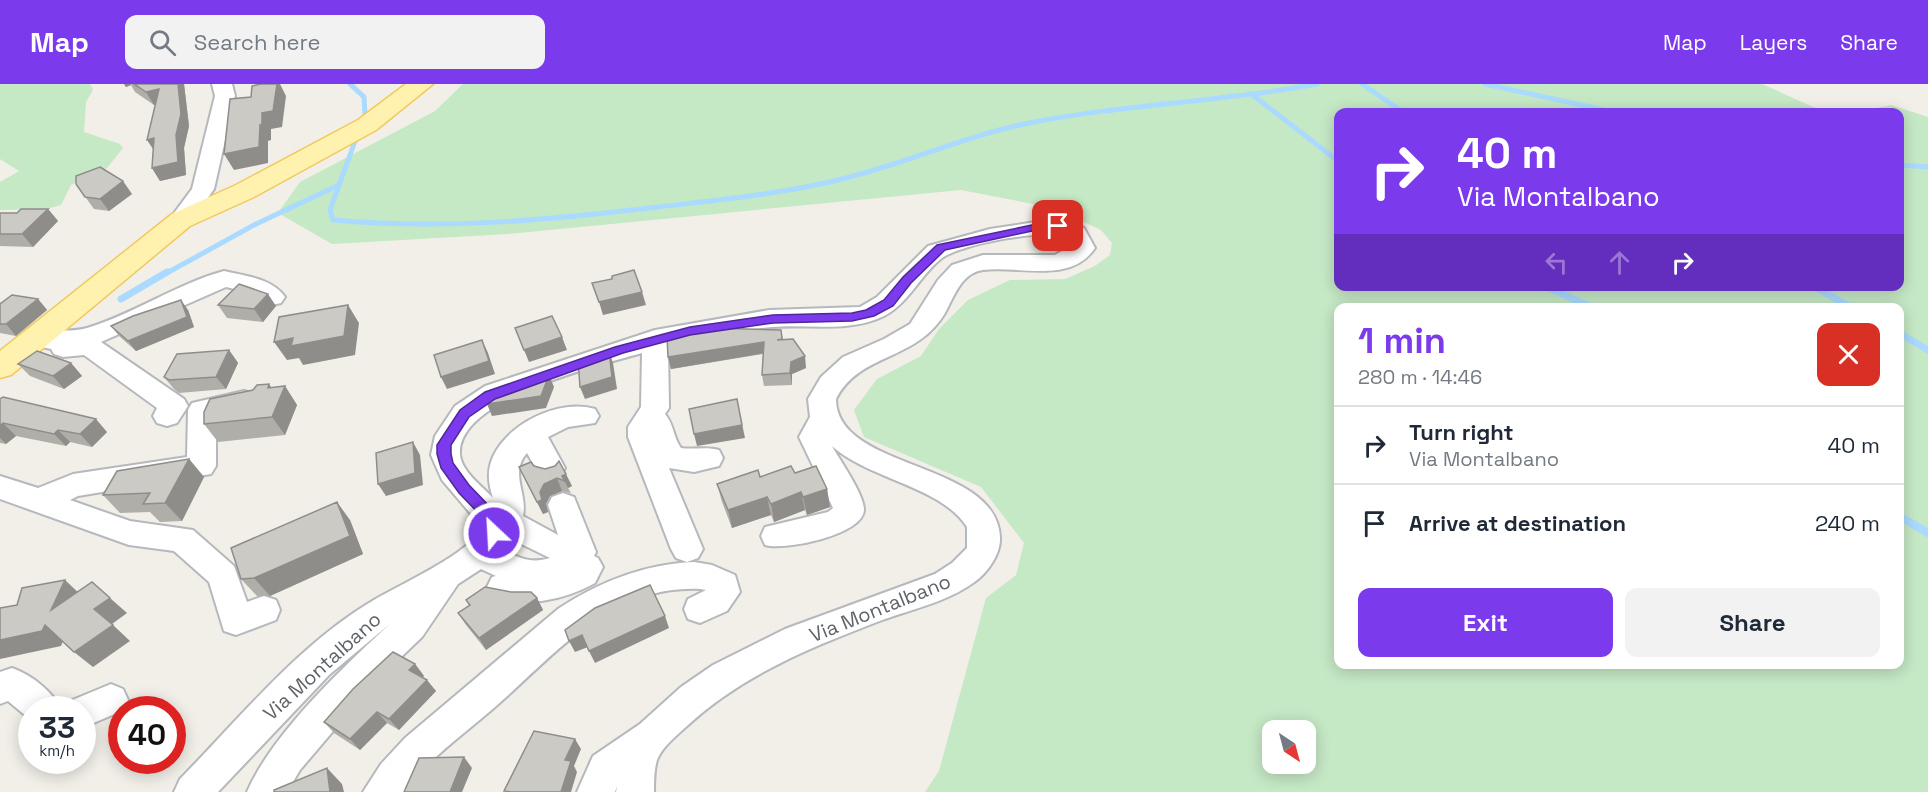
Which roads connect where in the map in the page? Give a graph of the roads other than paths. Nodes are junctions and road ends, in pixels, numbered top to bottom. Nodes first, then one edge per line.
1 (222, 84) edge
2 (422, 84) edge
3 (181, 220) junction
4 (272, 297) dead end
5 (151, 318) edge
6 (655, 339) junction
7 (90, 346) junction
8 (20, 351) edge
9 (256, 399) edge
10 (655, 408) junction
11 (167, 416) dead end
12 (585, 416) dead end
13 (824, 418) junction
14 (531, 433) junction
15 (709, 458) dead end
16 (550, 468) edge
17 (0, 487) edge
18 (41, 500) junction
19 (563, 505) dead end
20 (493, 536) junction
21 (776, 536) dead end
22 (687, 549) dead end
23 (450, 571) junction
24 (503, 588) edge
25 (700, 609) dead end
26 (264, 610) dead end
27 (0, 688) edge
28 (27, 696) edge
29 (654, 735) junction
30 (193, 792) edge
31 (266, 792) edge
32 (382, 792) edge
33 (596, 792) edge
34 (635, 792) edge

1 - 3 street
2 - 3 main road
3 - 8 main road
4 - 8 street
5 - 7 street
6 - 10 street
6 - 13 street
6 - 20 street
7 - 8 street
7 - 11 street
9 - 18 street
10 - 15 street
10 - 22 street
12 - 14 street
13 - 21 street
13 - 29 street, Via Montalbano
14 - 16 street
14 - 20 street
17 - 18 street
18 - 26 street
19 - 20 street
20 - 23 street, Via Montalbano
20 - 24 street
23 - 30 street, Via Montalbano
23 - 31 street
25 - 32 street
27 - 28 street
29 - 33 street
29 - 34 street, Via Montalbano

